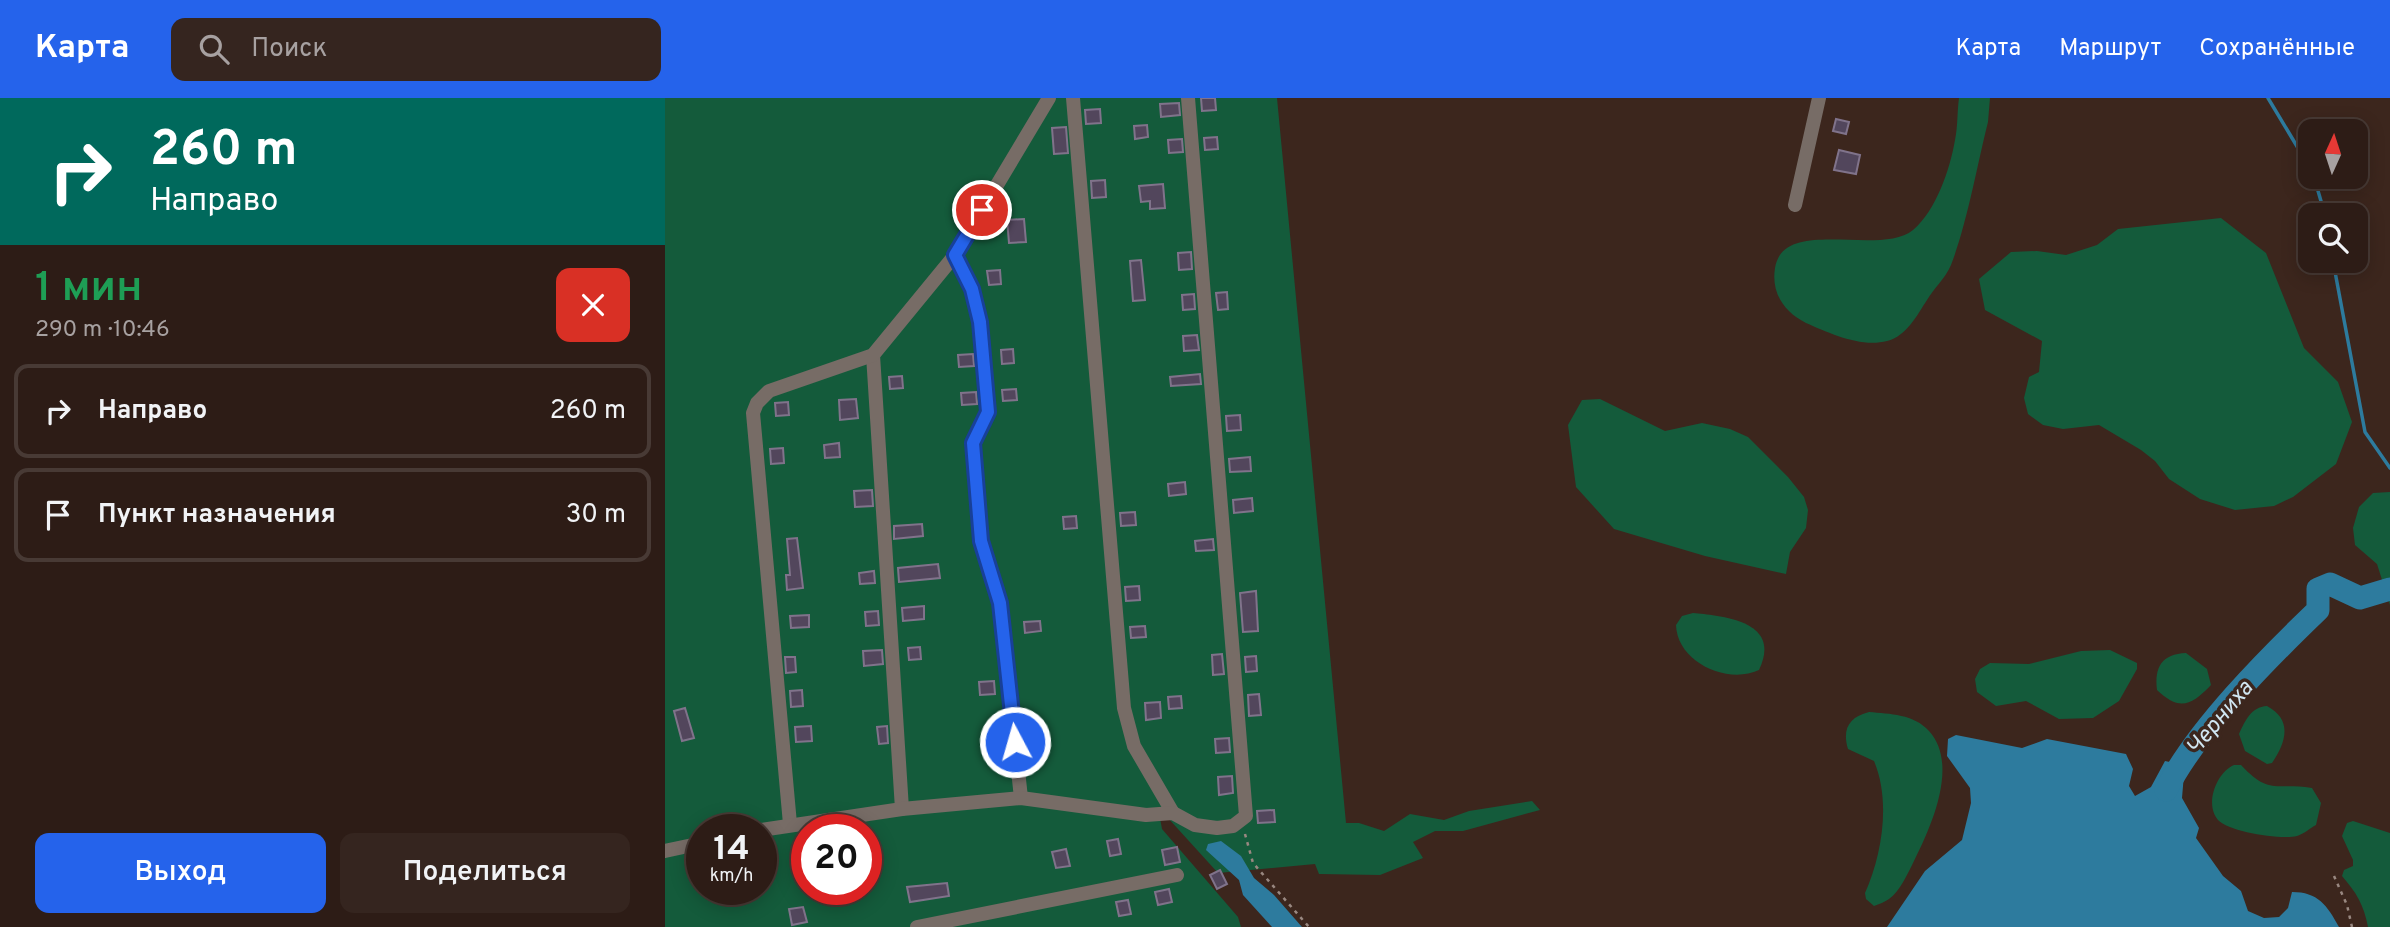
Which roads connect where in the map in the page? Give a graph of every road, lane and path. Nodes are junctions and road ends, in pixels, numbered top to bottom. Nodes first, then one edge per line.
1 (1049, 98) edge
2 (1073, 98) edge
3 (1188, 98) edge
4 (1819, 98) edge
5 (1795, 205) dead end
6 (955, 255) junction
7 (873, 355) junction
8 (1021, 798) junction
9 (902, 809) junction
10 (1173, 813) junction
11 (1242, 821) junction
12 (790, 824) junction
13 (777, 827) edge
14 (686, 845) edge
15 (666, 848) edge
16 (1177, 875) dead end
17 (2334, 876) dead end
18 (918, 927) edge
19 (1309, 927) edge
20 (2352, 927) edge

1 - 6 street
2 - 10 street
3 - 11 street
4 - 5 street
6 - 7 street
6 - 8 street
7 - 9 street
7 - 12 street
8 - 9 street
8 - 10 street
9 - 12 street
10 - 11 street
11 - 19 path
12 - 13 street
14 - 15 street
16 - 18 street
17 - 20 path

